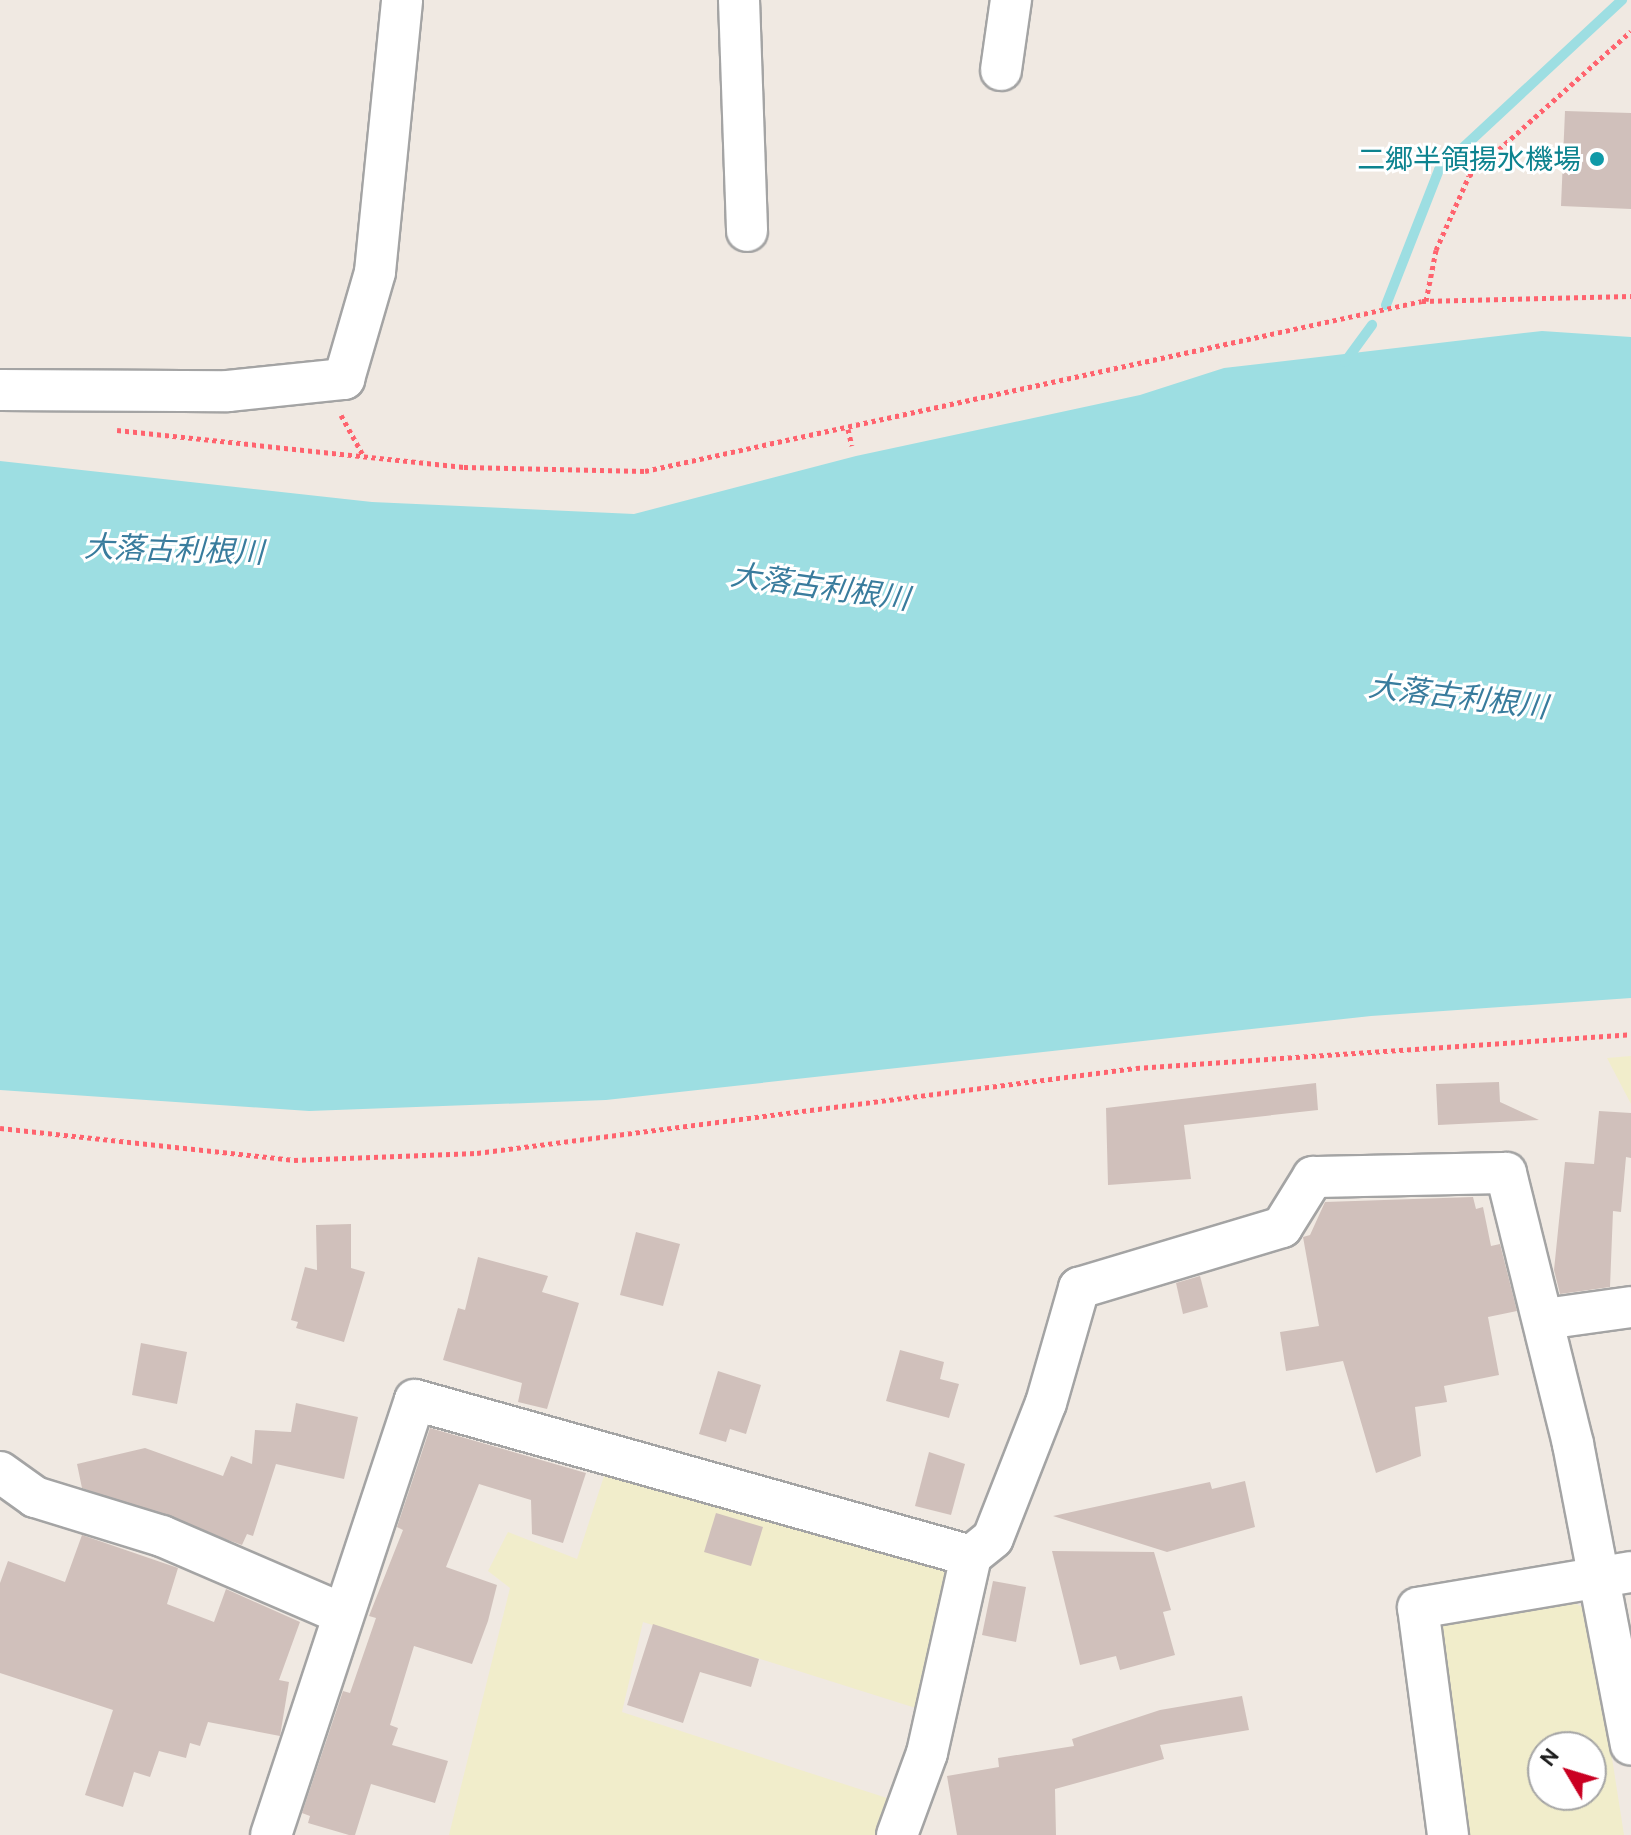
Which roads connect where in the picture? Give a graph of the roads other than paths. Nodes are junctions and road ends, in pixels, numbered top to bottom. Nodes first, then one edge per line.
1 (402, 0) edge
2 (739, 0) edge
3 (1011, 0) edge
4 (1001, 70) dead end
5 (747, 231) dead end
6 (0, 390) edge
7 (1631, 1307) edge
8 (1545, 1319) junction
9 (0, 1472) edge
10 (971, 1556) junction
11 (1616, 1576) edge
12 (341, 1613) junction
13 (1631, 1744) edge
14 (271, 1835) edge
15 (897, 1835) edge
16 (1448, 1835) edge

1 - 6 street
2 - 5 street
3 - 4 street
7 - 8 street
8 - 10 street
8 - 11 street
9 - 12 street
10 - 12 street
10 - 15 street
11 - 13 street
11 - 16 street
12 - 14 street

